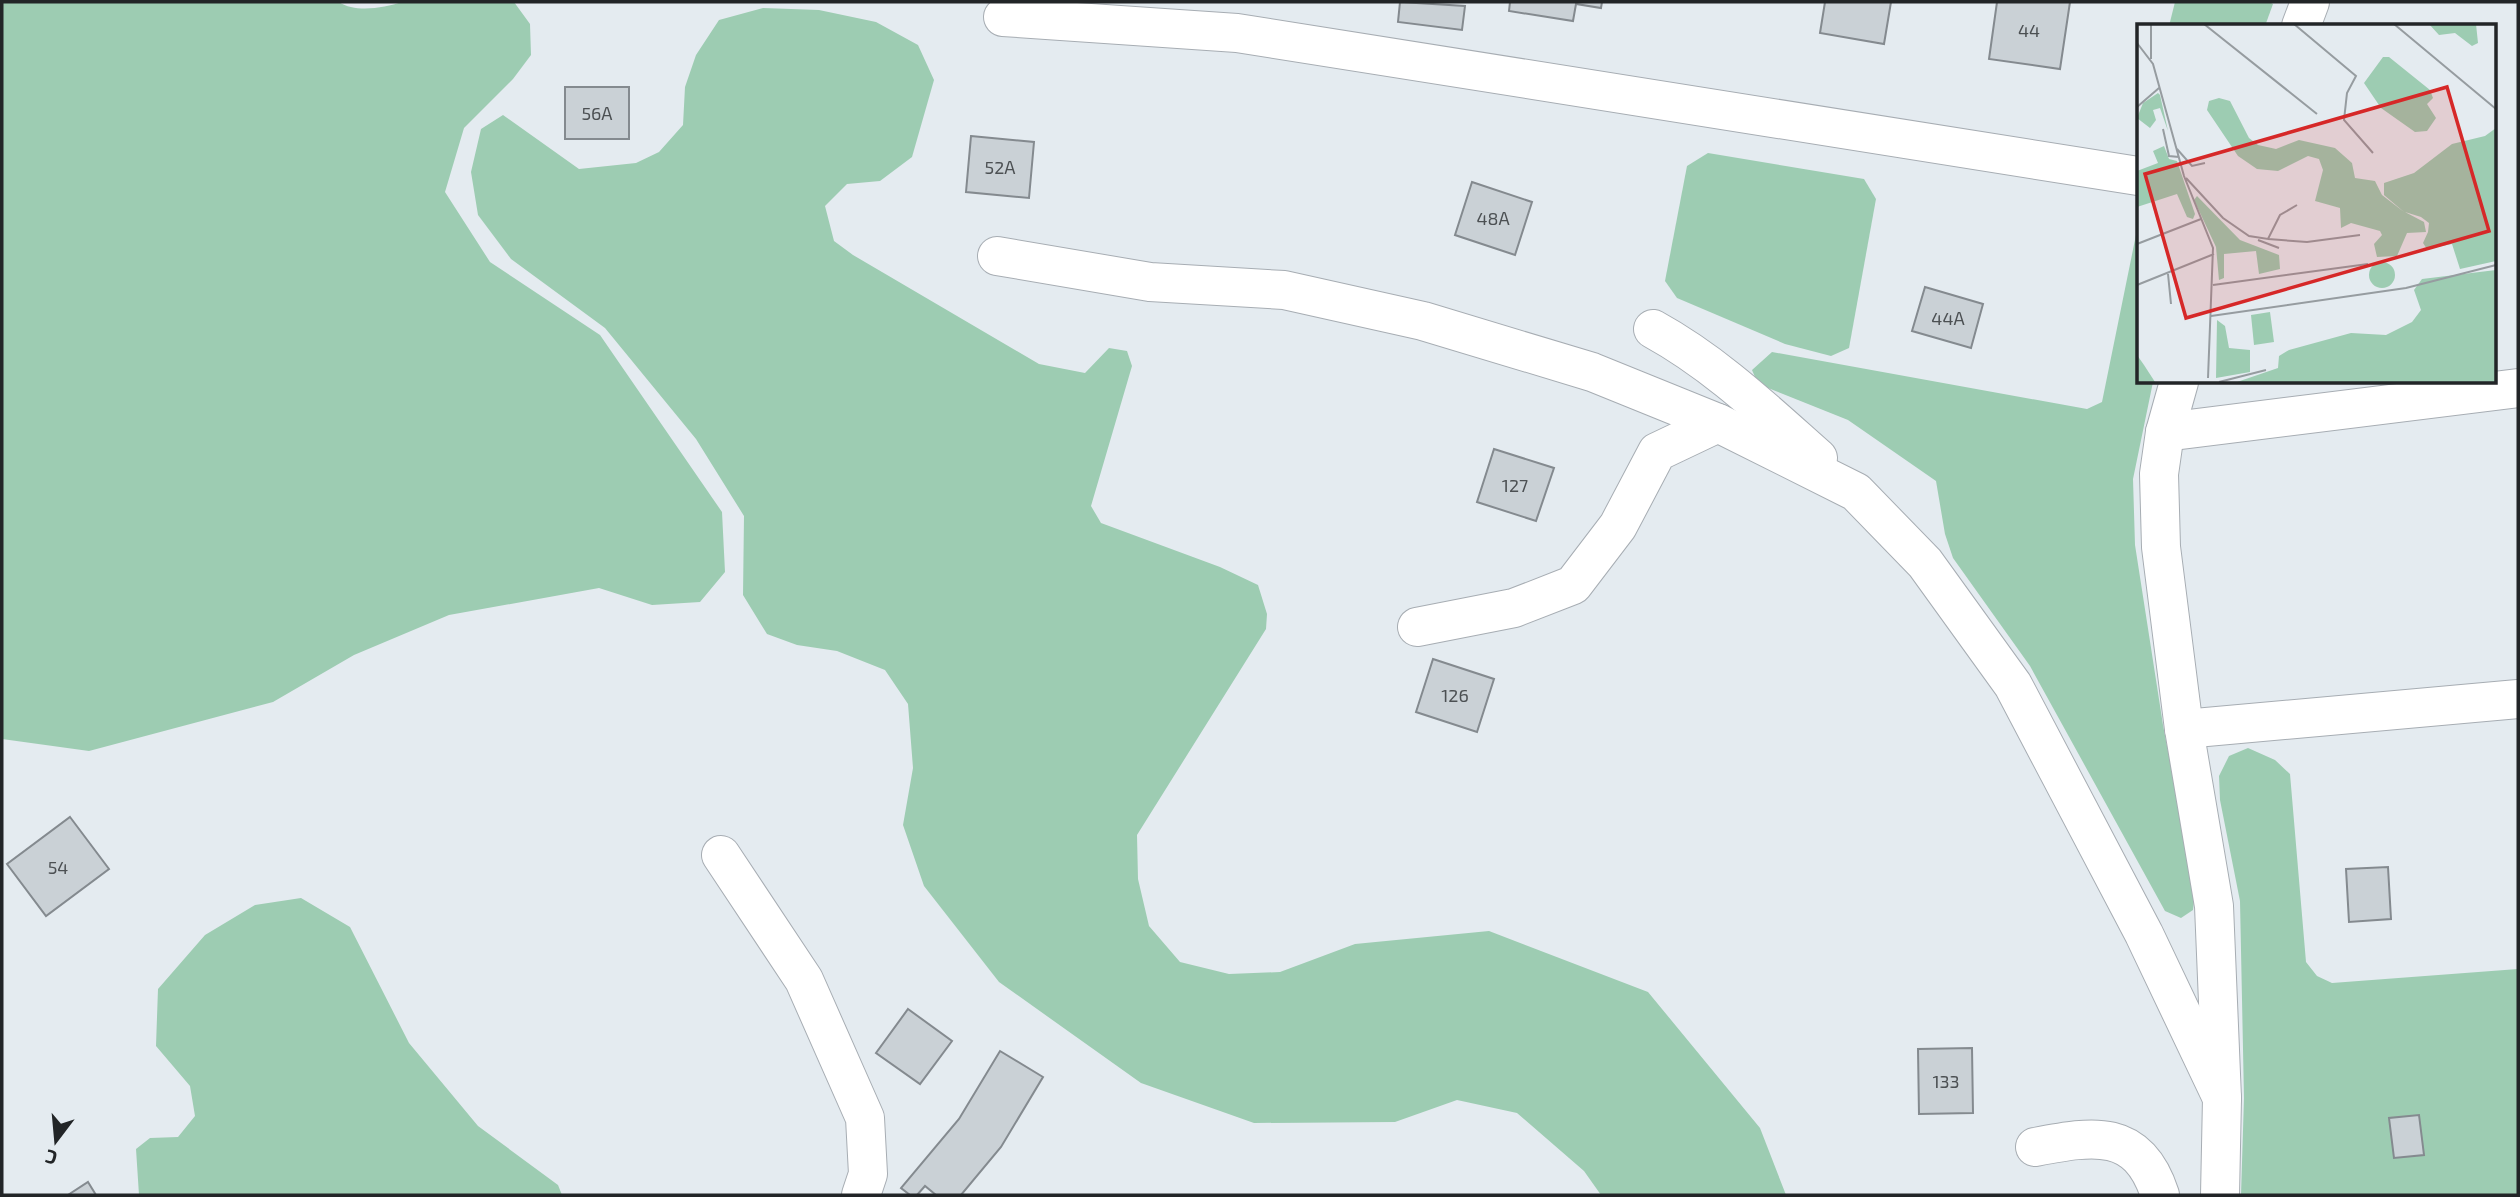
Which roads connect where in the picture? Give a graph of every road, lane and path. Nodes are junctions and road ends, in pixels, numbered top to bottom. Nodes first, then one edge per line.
1 (2310, 2) edge
2 (1003, 17) dead end
3 (2302, 24) edge
4 (2137, 176) edge
5 (997, 256) dead end
6 (1653, 329) dead end
7 (2179, 383) edge
8 (2518, 388) edge
9 (1718, 423) junction
10 (2165, 432) junction
11 (1856, 492) junction
12 (1417, 627) dead end
13 (2518, 699) edge
14 (2184, 729) junction
15 (721, 855) dead end
16 (2222, 1098) junction
17 (2035, 1147) dead end
18 (862, 1195) edge
19 (2160, 1195) edge
20 (2220, 1195) edge

1 - 3 street
2 - 4 street
5 - 9 street
6 - 11 street
7 - 10 street
8 - 10 street
9 - 11 street
9 - 12 street
10 - 14 street
11 - 16 street
13 - 14 street
14 - 16 street
15 - 18 street
16 - 20 street
17 - 19 street

